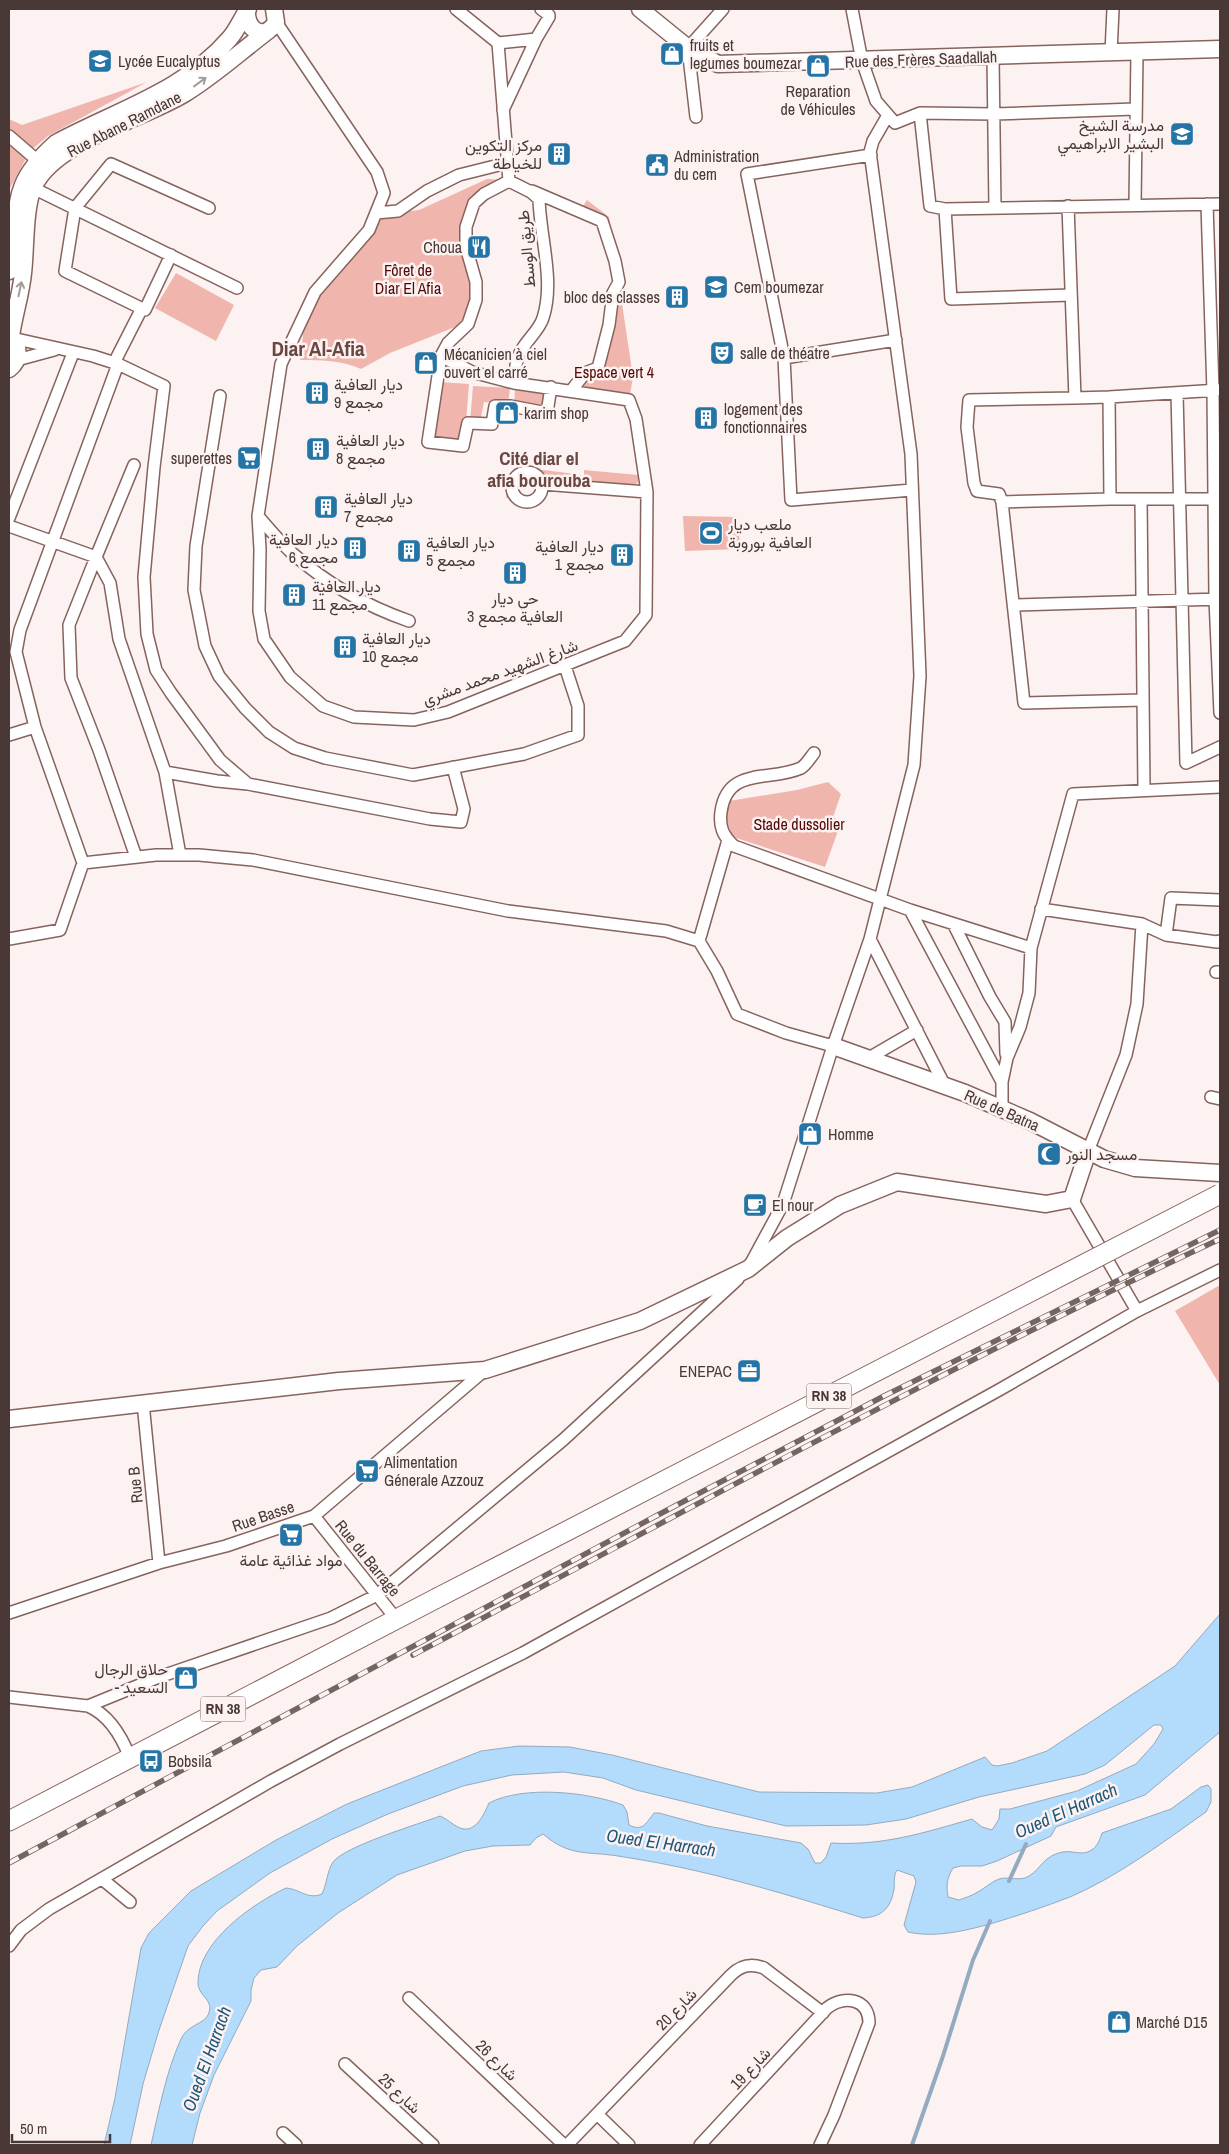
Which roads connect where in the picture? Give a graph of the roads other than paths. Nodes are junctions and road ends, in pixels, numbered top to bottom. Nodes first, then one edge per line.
1 (248, 9) edge
2 (456, 9) edge
3 (640, 9) edge
4 (723, 9) edge
5 (852, 9) edge
6 (1113, 9) edge
7 (547, 11) edge
8 (274, 16) edge
9 (536, 39) junction
10 (498, 43) junction
11 (688, 48) junction
12 (1220, 49) edge
13 (1137, 52) junction
14 (1111, 53) junction
15 (993, 57) junction
16 (862, 60) junction
17 (1135, 109) junction
18 (503, 111) junction
19 (920, 113) junction
20 (994, 114) junction
21 (888, 115) junction
22 (696, 118) dead end
23 (9, 136) edge
24 (871, 155) junction
25 (38, 161) junction
26 (508, 163) junction
27 (509, 181) junction
28 (33, 188) junction
29 (1207, 204) junction
30 (1220, 204) edge
31 (1135, 205) junction
32 (1068, 206) junction
33 (75, 208) junction
34 (209, 208) dead end
35 (995, 208) junction
36 (945, 209) junction
37 (376, 213) junction
38 (171, 256) junction
39 (9, 271) edge
40 (236, 288) dead end
41 (1071, 295) junction
42 (142, 308) junction
43 (10, 337) edge
44 (896, 340) junction
45 (58, 349) junction
46 (73, 353) junction
47 (441, 356) junction
48 (784, 358) junction
49 (13, 364) edge
50 (116, 364) junction
51 (514, 383) junction
52 (551, 387) junction
53 (571, 391) junction
54 (1217, 391) edge
55 (1178, 393) junction
56 (220, 396) dead end
57 (1109, 397) junction
58 (1075, 398) junction
59 (134, 465) dead end
60 (542, 484) dead end
61 (912, 490) junction
62 (647, 492) junction
63 (1110, 499) junction
64 (1141, 499) junction
65 (1180, 499) junction
66 (1217, 499) edge
67 (1002, 502) junction
68 (258, 516) junction
69 (9, 518) edge
70 (9, 526) edge
71 (52, 542) junction
72 (96, 557) junction
73 (1217, 599) edge
74 (1182, 600) junction
75 (1143, 602) junction
76 (1014, 605) junction
77 (408, 621) dead end
78 (565, 666) junction
79 (1143, 700) junction
80 (1220, 713) edge
81 (35, 727) junction
82 (9, 735) edge
83 (1220, 747) edge
84 (814, 753) dead end
85 (453, 768) junction
86 (165, 772) junction
87 (248, 784) junction
88 (1220, 788) edge
89 (1144, 790) junction
90 (728, 840) junction
91 (180, 855) junction
92 (136, 857) junction
93 (82, 863) junction
94 (882, 898) junction
95 (1220, 900) edge
96 (1041, 909) junction
97 (910, 910) junction
98 (1142, 924) junction
99 (954, 925) junction
100 (1166, 935) junction
101 (9, 939) edge
102 (870, 939) junction
103 (1220, 941) edge
104 (699, 942) junction
105 (1031, 948) junction
106 (917, 1030) junction
107 (833, 1046) junction
108 (1007, 1058) junction
109 (867, 1059) junction
110 (1002, 1082) junction
111 (946, 1088) junction
112 (1002, 1109) junction
113 (1088, 1151) junction
114 (1220, 1173) edge
115 (1220, 1194) edge
116 (1072, 1199) junction
117 (748, 1269) junction
118 (1220, 1270) edge
119 (1137, 1311) junction
120 (485, 1370) junction
121 (143, 1403) junction
122 (9, 1419) edge
123 (314, 1516) junction
124 (159, 1563) junction
125 (377, 1594) junction
126 (9, 1613) edge
127 (397, 1620) junction
128 (9, 1697) edge
129 (88, 1706) junction
130 (130, 1758) junction
131 (9, 1821) edge
132 (102, 1879) junction
133 (130, 1902) dead end
134 (9, 1946) edge
135 (408, 1998) dead end
136 (823, 2013) junction
137 (345, 2064) dead end
138 (597, 2114) junction
139 (283, 2133) dead end
140 (296, 2145) edge
141 (433, 2145) edge
142 (565, 2145) edge
143 (630, 2145) edge
144 (700, 2145) edge
145 (820, 2145) edge

1 - 8 street
1 - 25 street
2 - 10 street
3 - 11 street, Rue des Frères Saadallah
4 - 11 street
5 - 16 street
6 - 14 street
7 - 9 street
28 -> 8 street, Rue Abane Ramdane
8 - 37 street, شارغ الشهيد محمد مشري
9 - 10 street
9 - 18 street
10 - 18 street
11 - 16 street, Rue des Frères Saadallah
11 - 22 street
12 - 13 street, Rue des Frères Saadallah
13 - 14 street, Rue des Frères Saadallah
13 - 17 street
14 - 15 street, Rue des Frères Saadallah
15 - 16 street, Rue des Frères Saadallah
15 - 20 street
16 - 21 street
17 - 20 street
17 - 31 street
18 - 26 street
19 - 20 street
19 - 21 street
19 - 36 street
20 - 35 street
21 - 24 street
23 - 25 street
24 - 44 street
24 - 48 street
25 - 39 street
26 - 27 street
26 - 37 street
27 - 47 street
27 - 51 street, طريق الوسط
27 - 53 street
28 - 33 street
43 -> 28 street, Rue Abane Ramdane
29 - 30 street
29 - 31 street
29 - 54 street
31 - 32 street
32 - 35 street
32 - 41 street
33 - 34 street
33 - 38 street
33 - 42 street
35 - 36 street
36 - 41 street
37 - 68 street, شارغ الشهيد محمد مشري
38 - 40 street
38 - 42 street
41 - 58 street
42 - 50 street
43 - 45 street
43 - 49 street
44 - 48 street
44 - 61 street
45 - 46 street
45 - 49 street
46 - 50 street
46 - 69 street
47 - 51 street, شارغ الشهيد محمد مشري
47 - 52 street
48 - 61 street
50 - 71 street
50 - 87 street
51 - 52 street, شارغ الشهيد محمد مشري
52 - 53 street, شارغ الشهيد محمد مشري
53 - 62 street, شارغ الشهيد محمد مشري
54 - 55 street
54 - 66 street
55 - 57 street
55 - 65 street
56 - 85 street
57 - 58 street
57 - 63 street
58 - 67 street
59 - 72 street
60 - 62 street
61 - 94 street
62 - 78 street, شارغ الشهيد محمد مشري
63 - 64 street
63 - 67 street
64 - 65 street
64 - 75 street
65 - 66 street
65 - 74 street
66 - 73 street
67 - 76 street
68 - 77 street
68 - 78 street, شارغ الشهيد محمد مشري
70 - 71 street
71 - 72 street
71 - 81 street
72 - 86 street
72 - 92 street
73 - 74 street
73 - 80 street
74 - 75 street
74 - 83 street
75 - 76 street
75 - 79 street
76 - 79 street
78 - 85 street
79 - 89 street
81 - 82 street
81 - 93 street
84 - 90 street
85 - 87 street
86 - 87 street
86 - 91 street
88 - 89 street
89 - 96 street
90 - 94 street
90 - 104 street
91 - 92 street
91 - 104 street
92 - 93 street
93 - 101 street
94 - 97 street
94 - 102 street
95 - 100 street
96 - 98 street
96 - 105 street
97 - 99 street
97 - 110 street
98 - 100 street
98 - 113 street
99 - 105 street
99 - 108 street
100 - 103 street
102 - 106 street
102 - 107 street
104 - 107 street, Rue de Batna
105 - 108 street
106 - 109 street
106 - 111 street
107 - 109 street, Rue de Batna
107 - 117 street
108 - 110 street
109 - 111 street, Rue de Batna
110 - 112 street
111 - 112 street, Rue de Batna
112 - 113 street, Rue de Batna
113 - 114 street, Rue de Batna
113 - 116 street
115 - 127 main road, RN 38, bridge
116 - 117 street
116 - 119 street
117 - 120 street
117 - 125 street
118 - 119 street
119 - 132 street
120 - 121 street
120 - 123 street, Rue Basse
121 - 122 street
121 - 124 street, Rue B
123 - 124 street, Rue Basse
123 - 125 street, Rue du Barrage
124 - 126 street, Rue Basse
125 - 127 street, Rue du Barrage
125 - 129 street
127 - 130 main road, RN 38
128 - 129 street
129 - 130 street
130 - 131 main road, RN 38
132 - 133 street
132 - 134 street
135 - 142 street, شارع 26
136 - 138 street, شارع 20
136 - 144 street, شارع 19
136 - 145 street, شارع 19
137 - 141 street, شارع 25
138 - 142 street, شارع 20
138 - 143 street
139 - 140 street

